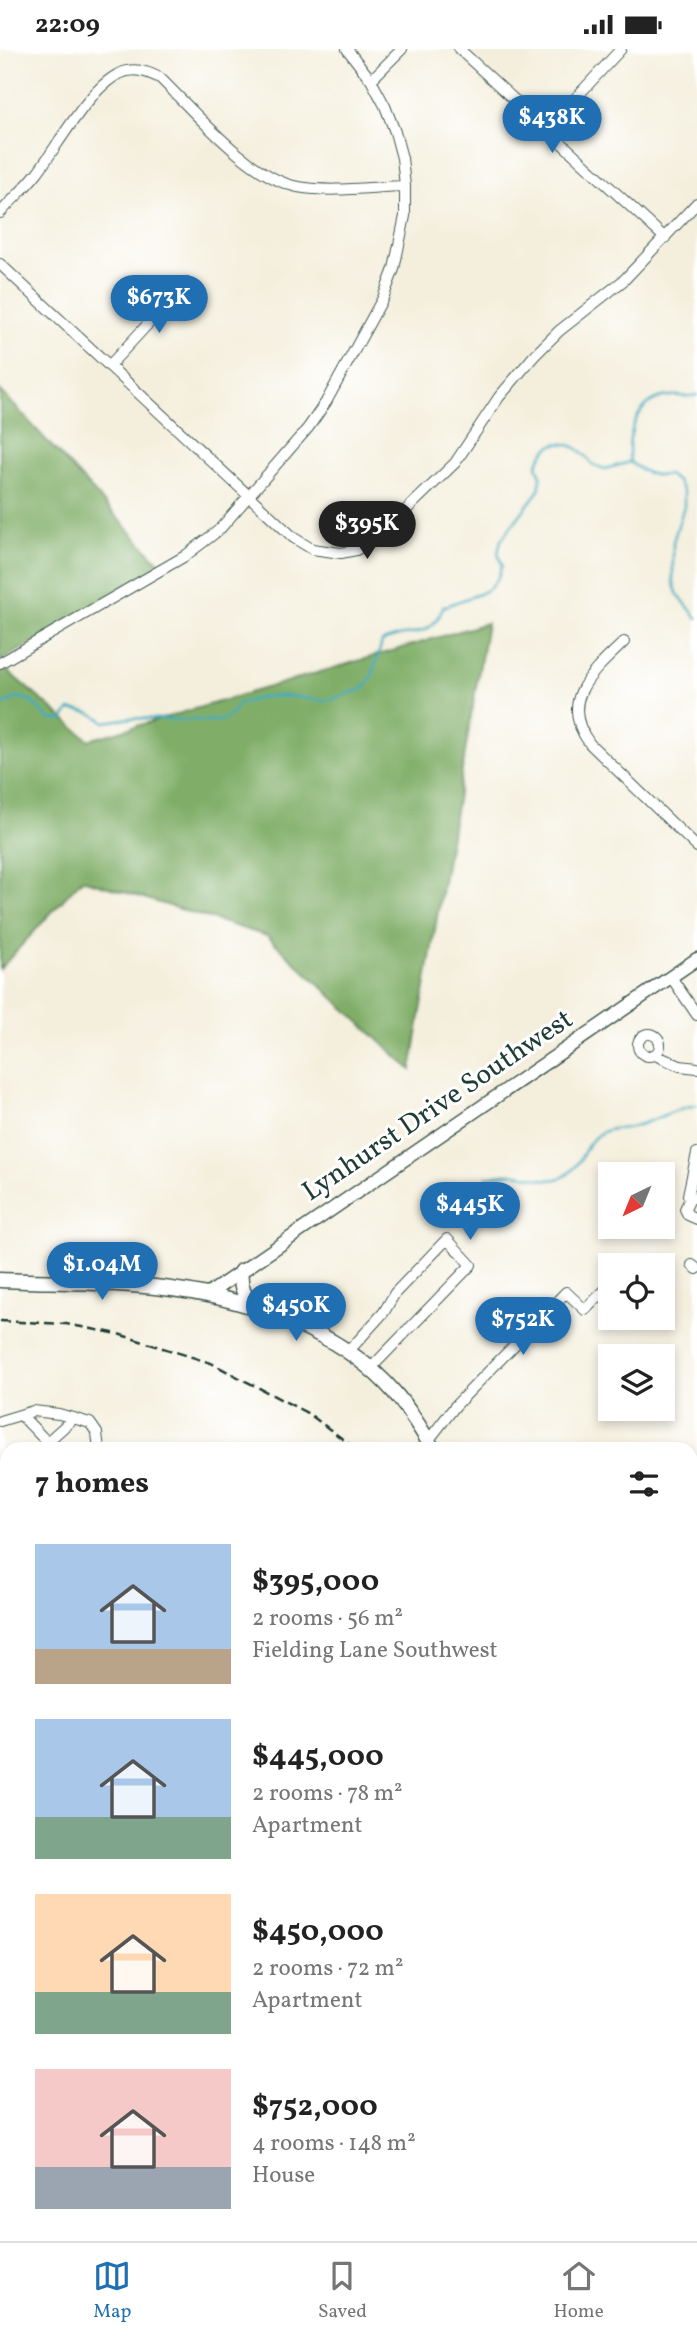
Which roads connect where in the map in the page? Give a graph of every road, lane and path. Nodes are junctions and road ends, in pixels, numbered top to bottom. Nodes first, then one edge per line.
1 (347, 49) edge
2 (402, 49) edge
3 (459, 49) edge
4 (621, 49) edge
5 (371, 80) junction
6 (547, 129) junction
7 (405, 186) junction
8 (697, 203) edge
9 (0, 213) edge
10 (665, 237) junction
11 (0, 264) edge
12 (186, 283) dead end
13 (109, 366) junction
14 (250, 497) junction
15 (624, 642) dead end
16 (0, 663) edge
17 (697, 847) edge
18 (697, 959) edge
19 (671, 977) junction
20 (697, 1014) edge
21 (655, 1055) dead end
22 (697, 1068) edge
23 (697, 1153) edge
24 (694, 1198) edge
25 (697, 1219) edge
26 (242, 1271) junction
27 (0, 1280) edge
28 (207, 1295) junction
29 (598, 1297) edge
30 (254, 1309) junction
31 (348, 1352) junction
32 (370, 1369) junction
33 (21, 1415) junction
34 (74, 1418) junction
35 (0, 1421) edge
36 (46, 1442) edge
37 (48, 1442) edge
38 (98, 1442) edge
39 (428, 1442) edge
40 (432, 1442) edge

1 - 5 street
2 - 5 street
3 - 6 street
4 - 6 street
5 - 7 street
6 - 10 street
7 - 9 street
7 - 14 street
8 - 10 street
10 - 14 street
11 - 13 street
12 - 13 street
13 - 14 street
14 - 16 street
15 - 17 street
18 - 19 street, Lynhurst Drive Southwest
19 - 20 street
19 - 26 street, Lynhurst Drive Southwest
21 - 22 street
23 - 24 street
24 - 25 street
26 - 28 street, Lynhurst Drive Southwest
26 - 30 main road
27 - 28 main road
28 - 30 main road
29 - 40 street
30 - 31 main road
31 - 32 main road
31 - 32 street
32 - 39 main road
33 - 34 street
33 - 35 street
33 - 36 street
34 - 37 street
34 - 38 street

